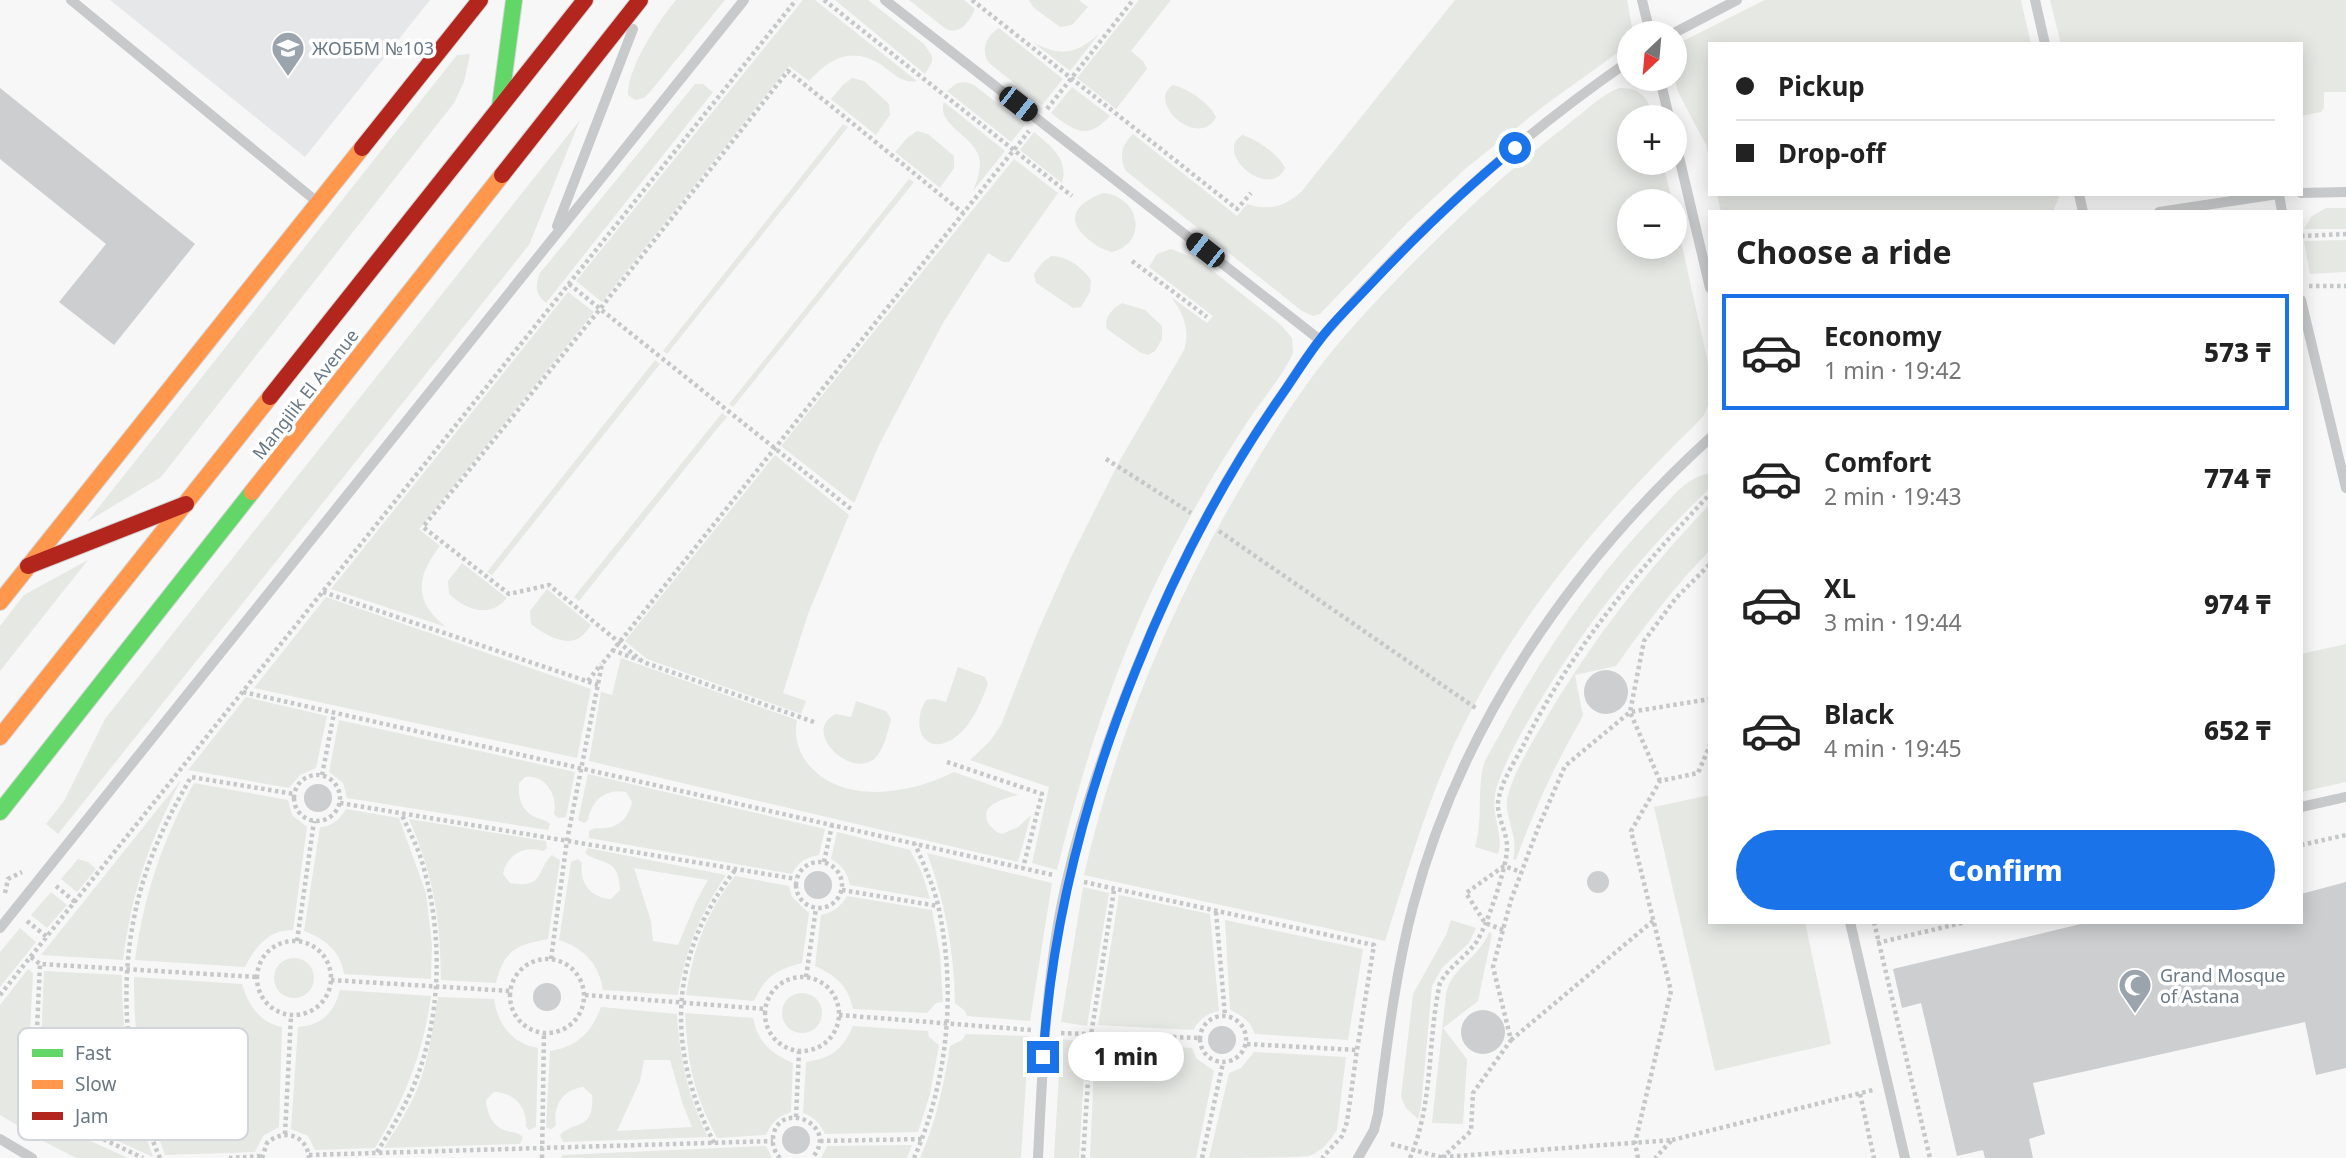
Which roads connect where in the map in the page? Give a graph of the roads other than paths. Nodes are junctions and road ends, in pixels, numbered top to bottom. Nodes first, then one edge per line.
1 (71, 0) edge
2 (480, 0) edge
3 (514, 0) edge
4 (585, 0) edge
5 (642, 0) edge
6 (744, 0) edge
7 (886, 0) edge
8 (1642, 0) edge
9 (1737, 0) edge
10 (2035, 0) edge
11 (1647, 21) edge
12 (1687, 26) edge
13 (2045, 42) edge
14 (1617, 69) edge
15 (499, 109) junction
16 (1683, 175) edge
17 (2346, 192) edge
18 (2303, 193) edge
19 (2265, 196) edge
20 (318, 202) junction
21 (2173, 210) edge
22 (553, 236) junction
23 (1708, 280) edge
24 (2303, 308) edge
25 (1320, 340) junction
26 (1708, 440) edge
27 (2346, 488) edge
28 (187, 504) junction
29 (28, 566) junction
30 (0, 602) edge
31 (0, 737) edge
32 (2346, 797) edge
33 (2303, 807) edge
34 (0, 813) edge
35 (1850, 924) edge
36 (0, 928) edge
37 (0, 1139) edge
38 (32, 1158) edge
39 (1038, 1158) edge
40 (1358, 1158) edge
41 (1905, 1158) edge

1 - 20 lane
2 - 20 main road
3 - 15 main road
4 - 15 main road, Mangilik El Avenue
5 - 22 lane
5 - 34 main road, Mangilik El Avenue
6 - 22 lane
7 - 25 lane
8 - 11 lane
9 - 12 lane
10 - 13 lane
14 - 25 lane
15 - 28 main road, Mangilik El Avenue
16 - 23 lane
17 - 18 lane
19 - 21 lane
20 - 29 main road
22 - 36 lane
24 - 27 lane
25 - 39 lane
26 - 40 lane
28 - 29 main road
28 - 31 main road, Mangilik El Avenue
29 - 30 main road
32 - 33 lane
35 - 41 lane
37 - 38 lane

